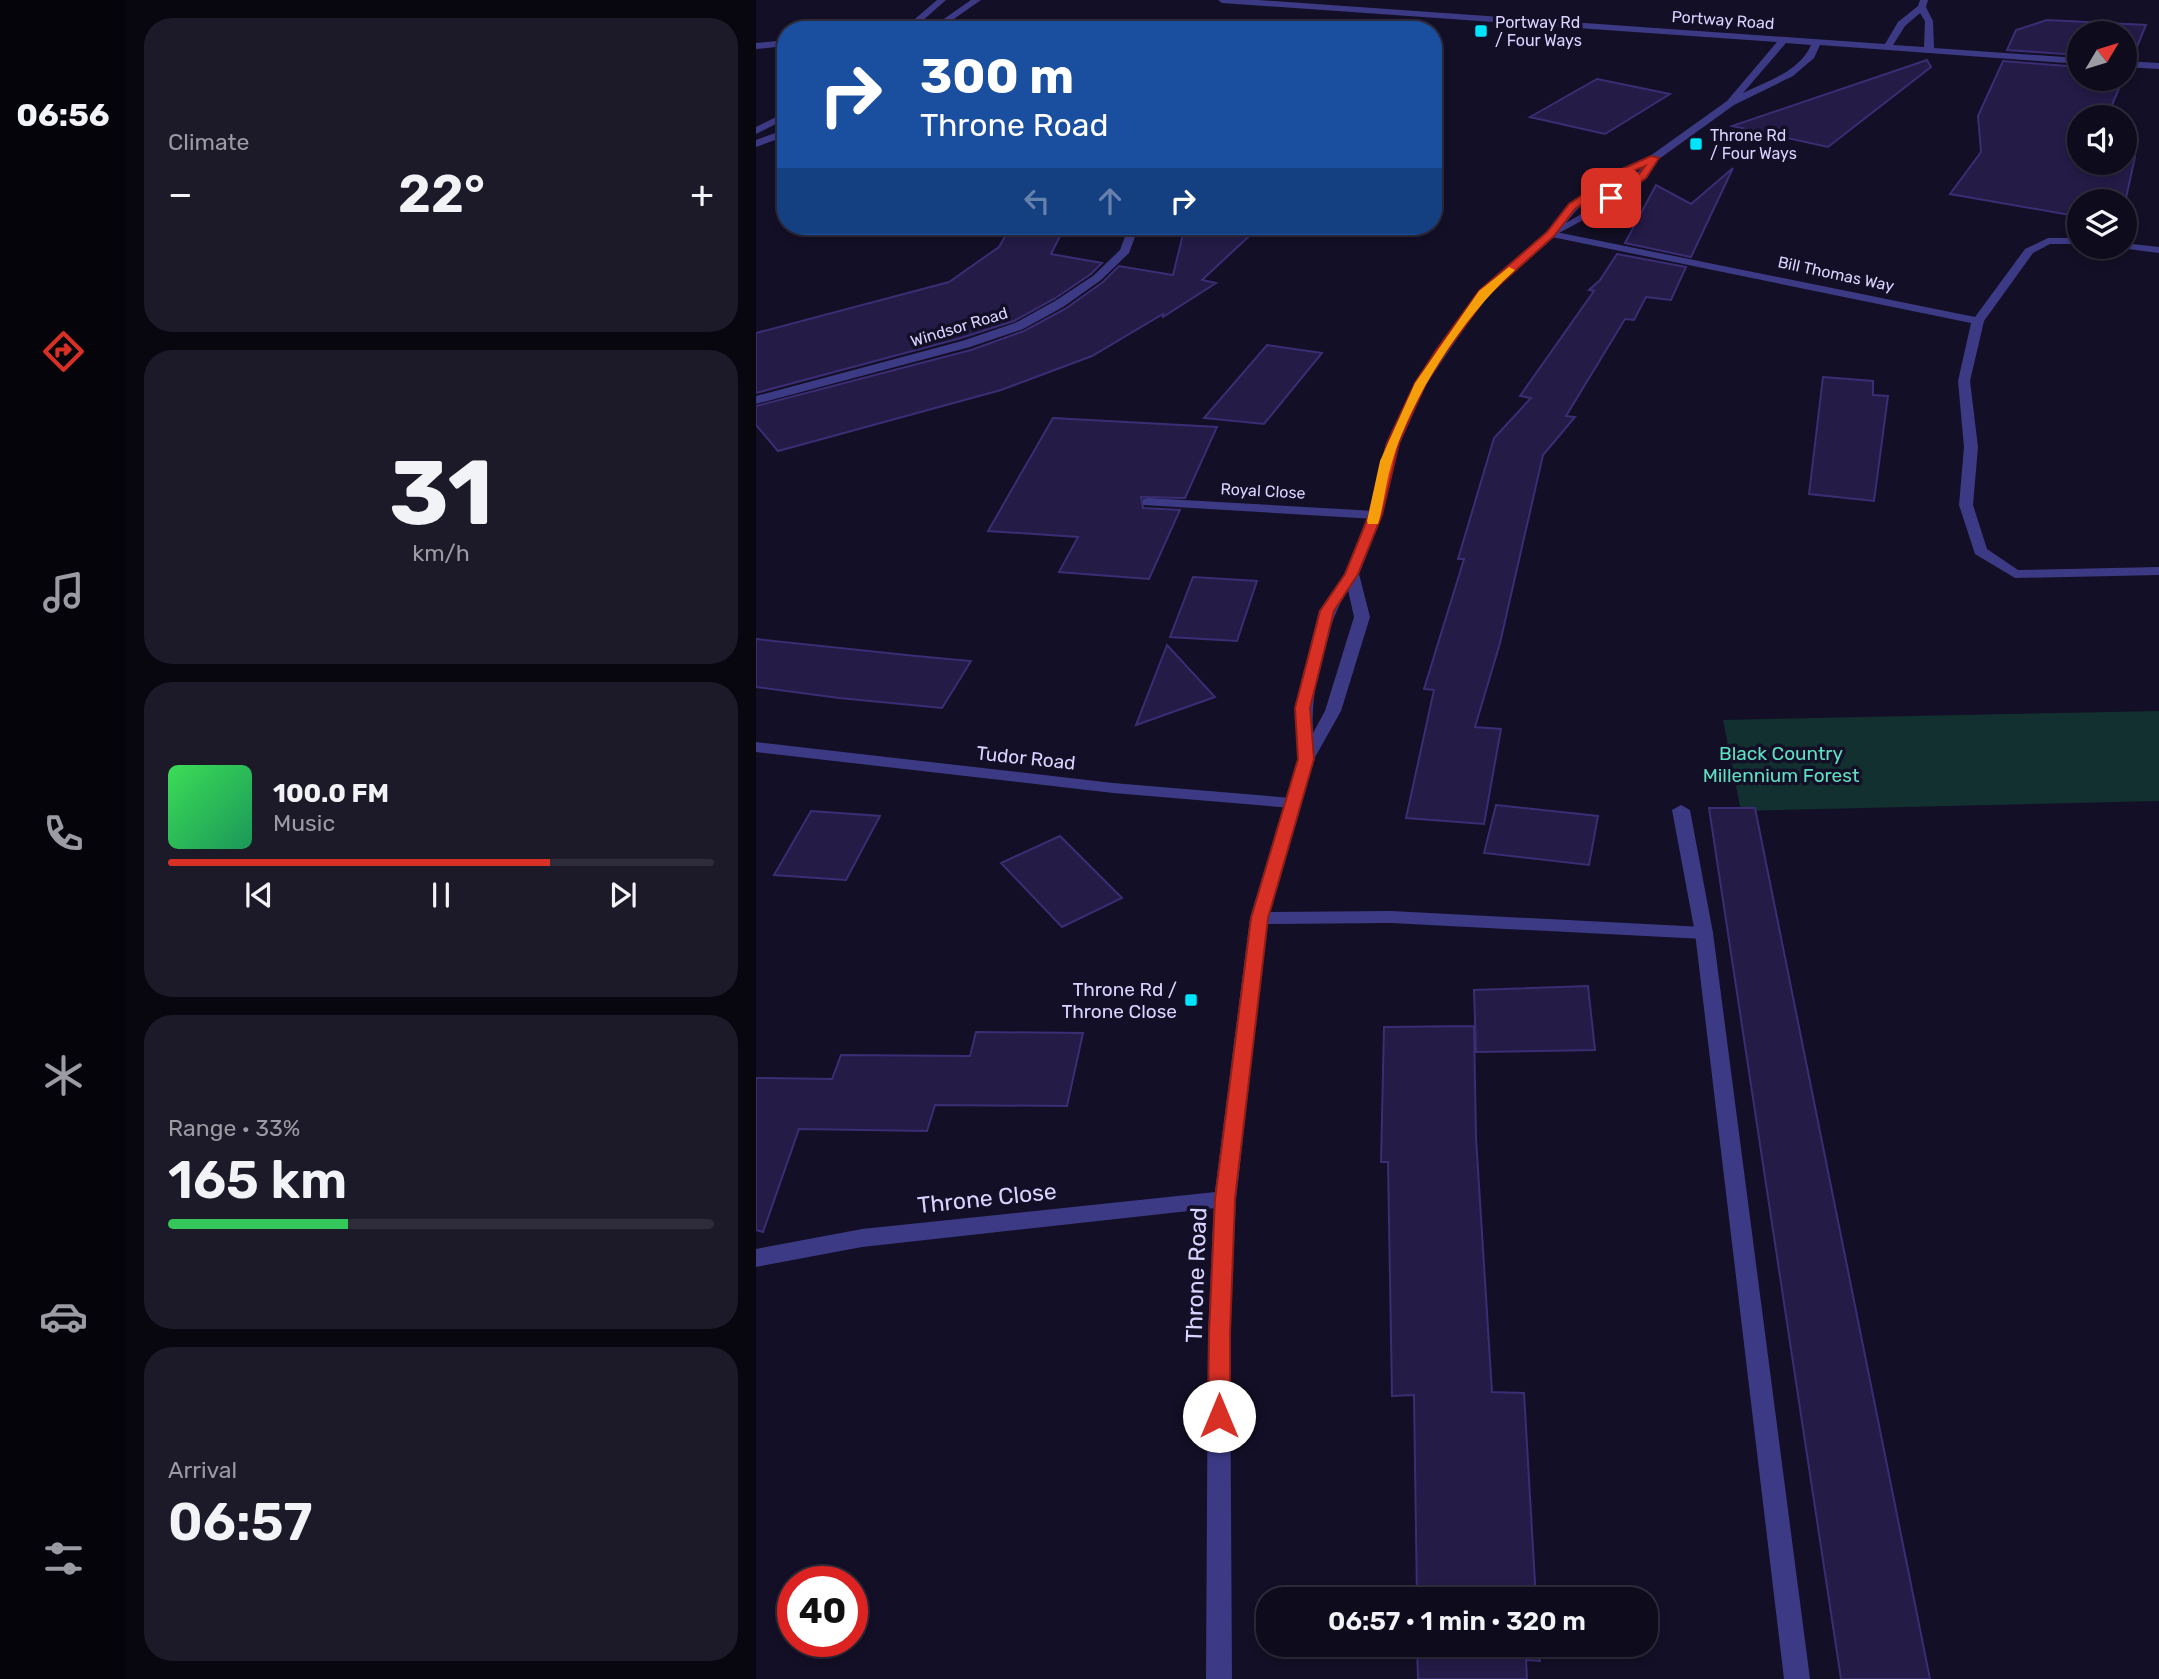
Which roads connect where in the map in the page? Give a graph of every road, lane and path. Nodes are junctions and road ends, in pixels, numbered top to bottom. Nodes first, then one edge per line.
1 (942, 0) edge
2 (977, 0) edge
3 (1223, 0) edge
4 (1923, 3) edge
5 (917, 21) edge
6 (946, 21) edge
7 (1783, 40) junction
8 (1817, 42) junction
9 (777, 44) edge
10 (756, 46) edge
11 (1888, 48) junction
12 (1929, 51) junction
13 (2067, 60) edge
14 (2137, 65) edge
15 (2159, 66) edge
16 (1731, 103) junction
17 (777, 119) edge
18 (756, 131) edge
19 (777, 136) edge
20 (756, 144) edge
21 (1654, 158) junction
22 (1551, 234) junction
23 (1131, 235) edge
24 (2067, 241) edge
25 (2137, 247) edge
26 (2159, 250) edge
27 (1978, 321) junction
28 (756, 400) edge
29 (1148, 502) dead end
30 (1375, 515) junction
31 (2159, 571) edge
32 (1352, 574) junction
33 (756, 747) edge
34 (1306, 759) junction
35 (1292, 803) junction
36 (1681, 810) dead end
37 (1259, 918) junction
38 (1704, 933) junction
39 (1225, 1199) junction
40 (756, 1258) edge
41 (1219, 1679) edge
42 (1797, 1679) edge

1 - 5 street
2 - 6 street
3 - 7 street, Portway Road
4 - 11 street
4 - 12 street
7 - 8 street, Portway Road
7 - 16 street, Throne Road
8 - 11 street, Portway Road
8 - 16 street, Throne Road
9 - 10 street
11 - 12 street, Portway Road
12 - 13 street, Portway Road
14 - 15 street
16 - 21 street, Throne Road
17 - 18 street
19 - 20 street
21 - 22 street, Throne Road
21 - 22 street, Throne Road
22 - 27 street, Bill Thomas Way
22 - 30 street, Throne Road
23 - 28 street, Windsor Road
24 - 27 street
25 - 26 street
27 - 31 street
29 - 30 street, Royal Close
30 - 32 street, Throne Road
32 - 34 street, Throne Road
32 - 34 street, Throne Road
33 - 35 street, Tudor Road
34 - 35 street, Throne Road
35 - 37 street, Throne Road
36 - 38 street
37 - 38 street
37 - 39 street, Throne Road
38 - 42 street
39 - 40 street, Throne Close
39 - 41 street, Throne Road

